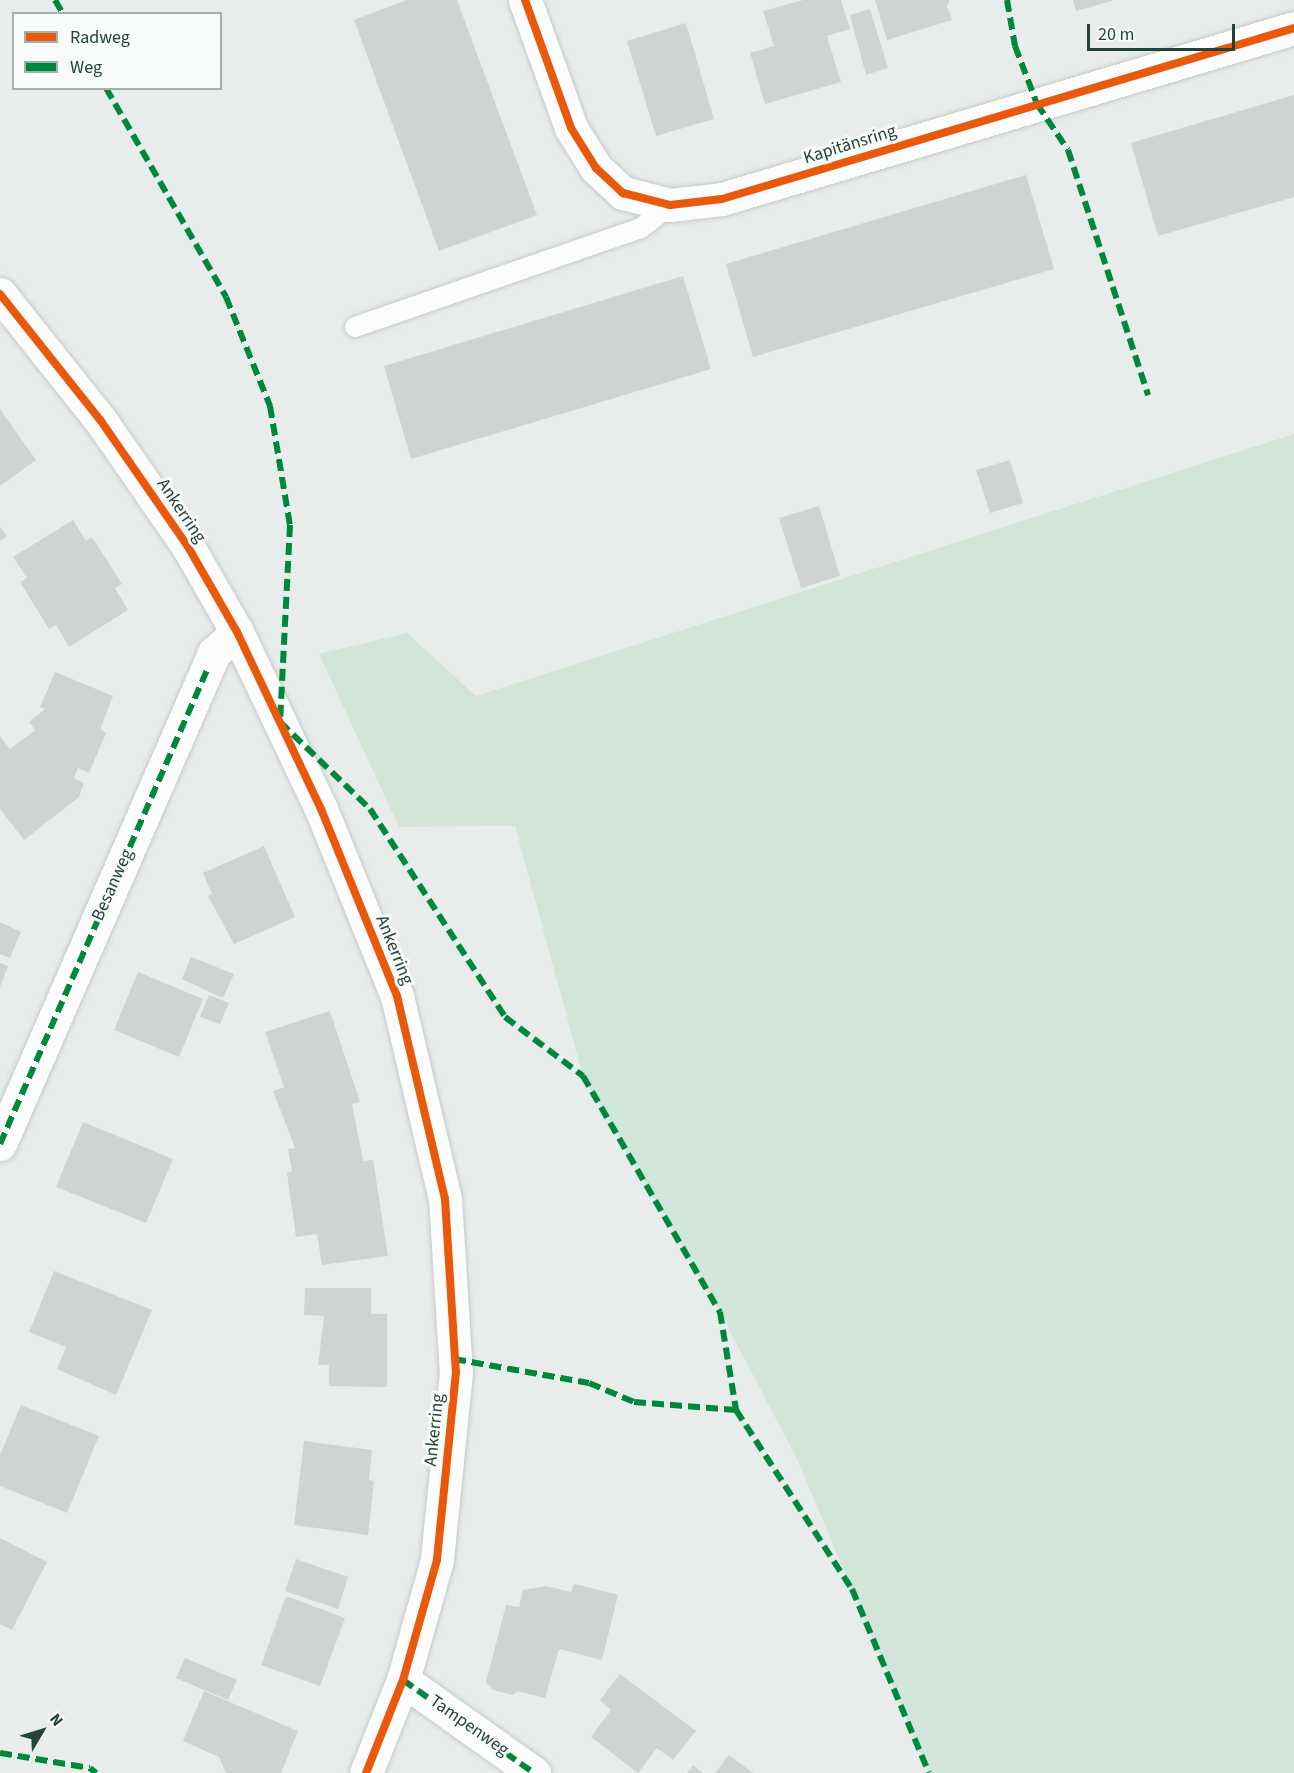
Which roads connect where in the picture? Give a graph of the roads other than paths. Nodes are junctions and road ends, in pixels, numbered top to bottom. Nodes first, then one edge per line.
1 (525, 0) edge
2 (1294, 28) edge
3 (670, 205) junction
4 (0, 294) edge
5 (355, 327) dead end
6 (237, 632) junction
7 (0, 1144) edge
8 (403, 1680) junction
9 (366, 1773) edge
10 (534, 1773) edge

1 - 3 street, Kapitänsring
2 - 3 street, Kapitänsring
3 - 5 lane
4 - 6 street, Ankerring
6 - 7 street, Besanweg
6 - 8 street, Ankerring
8 - 9 street, Ankerring
8 - 10 street, Tampenweg

